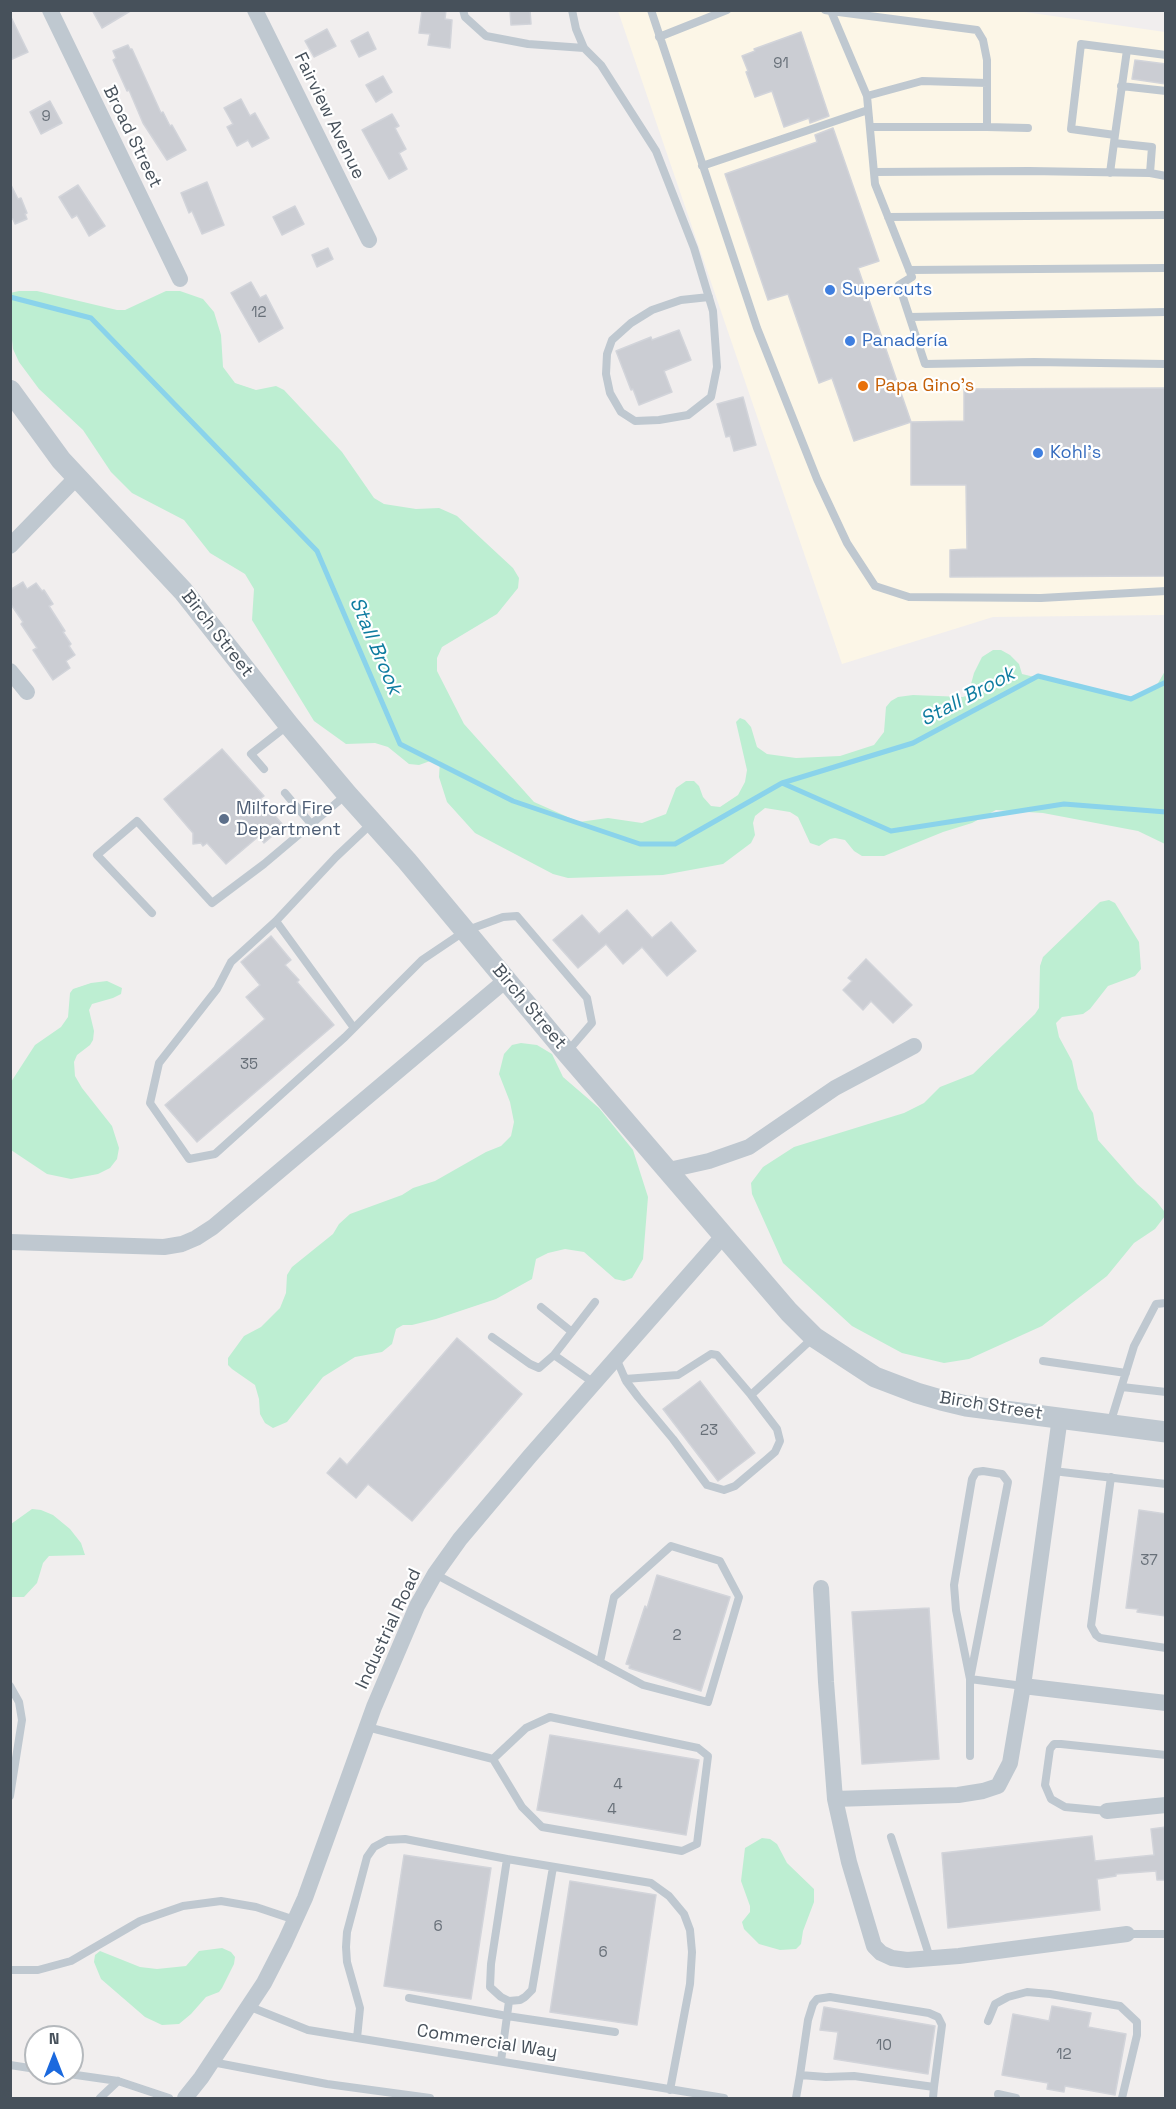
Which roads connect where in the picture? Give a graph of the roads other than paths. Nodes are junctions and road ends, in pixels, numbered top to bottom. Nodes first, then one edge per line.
1 (50, 10) edge
2 (255, 10) edge
3 (463, 10) edge
4 (572, 10) edge
5 (651, 10) edge
6 (728, 10) edge
7 (825, 10) edge
8 (831, 11) edge
9 (659, 37) junction
10 (584, 48) junction
11 (1127, 50) junction
12 (1166, 55) edge
13 (987, 82) junction
14 (1121, 86) junction
15 (1166, 91) edge
16 (867, 96) junction
17 (868, 110) junction
18 (987, 127) junction
19 (870, 128) junction
20 (1028, 128) dead end
21 (1114, 139) junction
22 (702, 166) junction
23 (874, 172) junction
24 (1110, 173) junction
25 (1150, 173) junction
26 (1166, 176) edge
27 (1166, 215) edge
28 (888, 217) junction
29 (369, 240) dead end
30 (1166, 268) edge
31 (909, 270) junction
32 (180, 279) dead end
33 (709, 297) junction
34 (1166, 312) edge
35 (910, 317) junction
36 (1166, 364) edge
37 (10, 390) edge
38 (76, 477) junction
39 (10, 546) edge
40 (1166, 591) edge
41 (10, 671) edge
42 (27, 692) dead end
43 (289, 725) junction
44 (264, 769) dead end
45 (285, 793) dead end
46 (347, 794) junction
47 (372, 823) junction
48 (312, 825) junction
49 (152, 913) dead end
50 (276, 921) junction
51 (465, 931) junction
52 (506, 980) junction
53 (354, 1028) junction
54 (914, 1046) dead end
55 (566, 1052) junction
56 (669, 1170) junction
57 (724, 1235) junction
58 (10, 1242) edge
59 (595, 1302) dead end
60 (1166, 1303) edge
61 (541, 1307) dead end
62 (572, 1332) junction
63 (492, 1337) dead end
64 (814, 1337) junction
65 (554, 1356) junction
66 (616, 1358) junction
67 (1043, 1361) dead end
68 (1126, 1373) junction
69 (625, 1379) junction
70 (594, 1383) junction
71 (1122, 1387) junction
72 (1166, 1392) edge
73 (751, 1395) junction
74 (1060, 1417) junction
75 (1110, 1424) junction
76 (1166, 1432) edge
77 (1053, 1471) junction
78 (1111, 1477) junction
79 (1166, 1484) edge
80 (435, 1574) junction
81 (821, 1588) dead end
82 (1166, 1648) edge
83 (600, 1662) junction
84 (970, 1679) junction
85 (10, 1686) edge
86 (1023, 1686) junction
87 (1166, 1703) edge
88 (367, 1727) junction
89 (1166, 1755) edge
90 (970, 1756) dead end
91 (493, 1759) junction
92 (10, 1796) edge
93 (836, 1799) junction
94 (1166, 1805) edge
95 (1107, 1811) joint
96 (891, 1837) dead end
97 (507, 1858) junction
98 (553, 1867) junction
99 (295, 1920) junction
100 (1127, 1934) joint
101 (1166, 1934) edge
102 (930, 1958) junction
103 (10, 1970) edge
104 (409, 1998) dead end
105 (509, 2001) junction
106 (248, 2006) junction
107 (507, 2016) junction
108 (988, 2021) dead end
109 (615, 2032) dead end
110 (357, 2038) junction
111 (501, 2061) junction
112 (211, 2062) junction
113 (800, 2075) junction
114 (84, 2076) edge
115 (118, 2081) junction
116 (934, 2087) junction
117 (670, 2090) junction
118 (998, 2094) dead end
119 (100, 2098) edge
120 (169, 2098) edge
121 (185, 2098) edge
122 (430, 2098) edge
123 (724, 2098) edge
124 (796, 2098) edge
125 (933, 2098) edge
126 (1016, 2098) edge
127 (1122, 2098) edge

1 - 32 street, Broad Street
2 - 29 street, Fairview Avenue
3 - 10 lane
4 - 10 lane
5 - 9 lane
6 - 9 lane
7 - 8 lane
8 - 13 lane
8 - 16 lane
9 - 22 lane
10 - 33 lane
11 - 12 lane
11 - 14 lane
11 - 21 lane
13 - 16 lane
13 - 18 lane
14 - 15 lane
14 - 21 lane
16 - 17 lane
17 - 19 lane
17 - 22 lane
18 - 19 lane
18 - 20 lane
19 - 23 lane
21 - 24 lane
21 - 25 lane
22 - 40 lane
23 - 24 lane
23 - 28 lane
24 - 25 lane
25 - 26 lane
27 - 28 lane
28 - 31 lane
30 - 31 lane
31 - 35 lane
33 - 33 lane
34 - 35 lane
35 - 36 lane
37 - 38 street, Birch Street
38 - 39 street
38 - 43 street, Birch Street
41 - 42 street
43 - 44 lane
43 - 46 street, Birch Street
45 - 48 lane
46 - 47 street, Birch Street
46 - 48 lane
47 - 50 lane
47 - 51 street, Birch Street
48 - 49 lane
50 - 53 lane
50 - 53 lane
51 - 52 street, Birch Street
51 - 53 lane
51 - 55 lane
52 - 55 street, Birch Street
52 - 58 street
54 - 56 street
55 - 56 street, Birch Street
56 - 57 street, Birch Street
57 - 64 street, Birch Street
57 - 66 street, Industrial Road
59 - 62 lane
60 - 68 lane
61 - 62 lane
62 - 65 lane
63 - 65 lane
64 - 73 lane
64 - 74 street, Birch Street
65 - 70 lane
66 - 69 lane
66 - 70 street, Industrial Road
67 - 68 lane
68 - 71 lane
69 - 73 lane
69 - 73 lane
70 - 80 street, Industrial Road
71 - 72 lane
71 - 75 lane
74 - 75 street, Birch Street
74 - 77 street
75 - 76 street, Birch Street
77 - 78 lane
77 - 86 street
78 - 79 lane
78 - 82 lane
80 - 83 lane
80 - 88 street, Industrial Road
81 - 93 street
83 - 83 lane
84 - 84 lane
84 - 86 lane
84 - 90 lane
85 - 92 lane
86 - 87 street
86 - 93 street
88 - 91 lane
88 - 99 street, Industrial Road
89 - 95 lane
91 - 91 lane
93 - 102 street
94 - 95 street
96 - 102 lane
97 - 98 lane
97 - 105 lane
97 - 110 lane
98 - 105 lane
98 - 117 lane
99 - 103 lane
99 - 106 street, Industrial Road
100 - 101 lane
100 - 102 street
104 - 107 lane
105 - 107 lane
106 - 110 lane, Commercial Way
106 - 112 street, Industrial Road
107 - 109 lane
107 - 111 lane
108 - 127 lane
110 - 111 lane, Commercial Way
111 - 117 lane, Commercial Way
112 - 121 street, Industrial Road
112 - 122 lane
113 - 116 lane
113 - 116 lane
113 - 124 lane
114 - 115 lane
115 - 119 lane
115 - 120 lane
116 - 125 lane
117 - 123 lane, Commercial Way
118 - 126 lane

